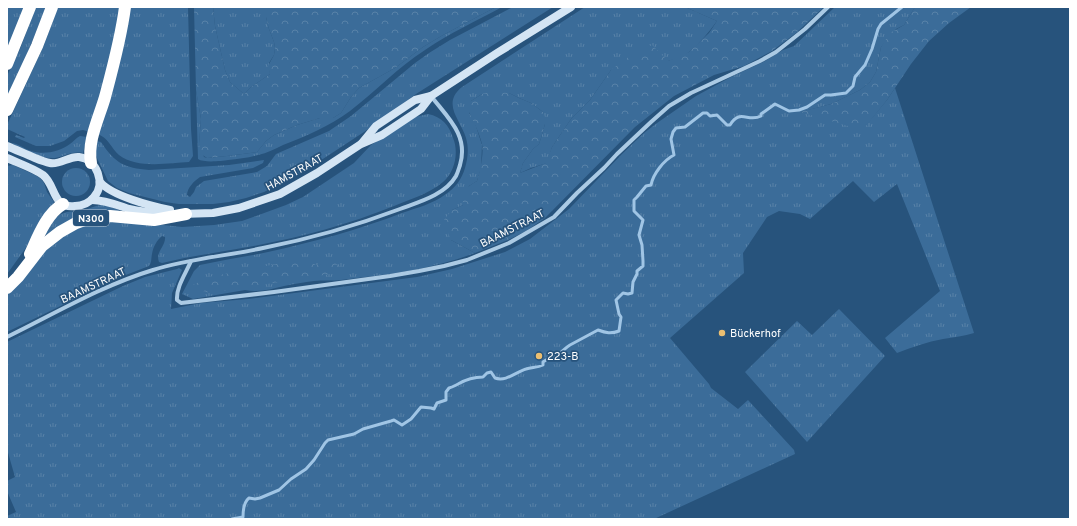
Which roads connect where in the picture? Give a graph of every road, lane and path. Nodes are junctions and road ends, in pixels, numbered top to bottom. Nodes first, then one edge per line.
1 (30, 7) edge
2 (52, 7) edge
3 (125, 7) edge
4 (571, 7) edge
5 (828, 7) edge
6 (7, 64) edge
7 (431, 96) junction
8 (7, 110) edge
9 (7, 146) edge
10 (7, 158) edge
11 (91, 163) junction
12 (100, 182) junction
13 (92, 200) junction
14 (64, 204) junction
15 (186, 214) junction
16 (191, 261) junction
17 (18, 276) junction
18 (7, 288) edge
19 (7, 337) edge

1 - 6 highway
2 - 8 highway
3 - 11 highway
4 - 7 main road, HAMSTRAAT
5 - 16 street, BAAMSTRAAT
7 - 15 main road, HAMSTRAAT
7 - 16 street, BAAMSTRAAT
9 - 11 main road
10 - 14 main road
11 - 12 main road
12 - 13 main road
12 - 15 main road, HAMSTRAAT
13 - 14 main road, HAMSTRAAT
13 - 15 main road, HAMSTRAAT
14 - 17 highway, N300
15 - 17 highway, N300
16 - 19 street, BAAMSTRAAT
17 - 18 highway, N300

